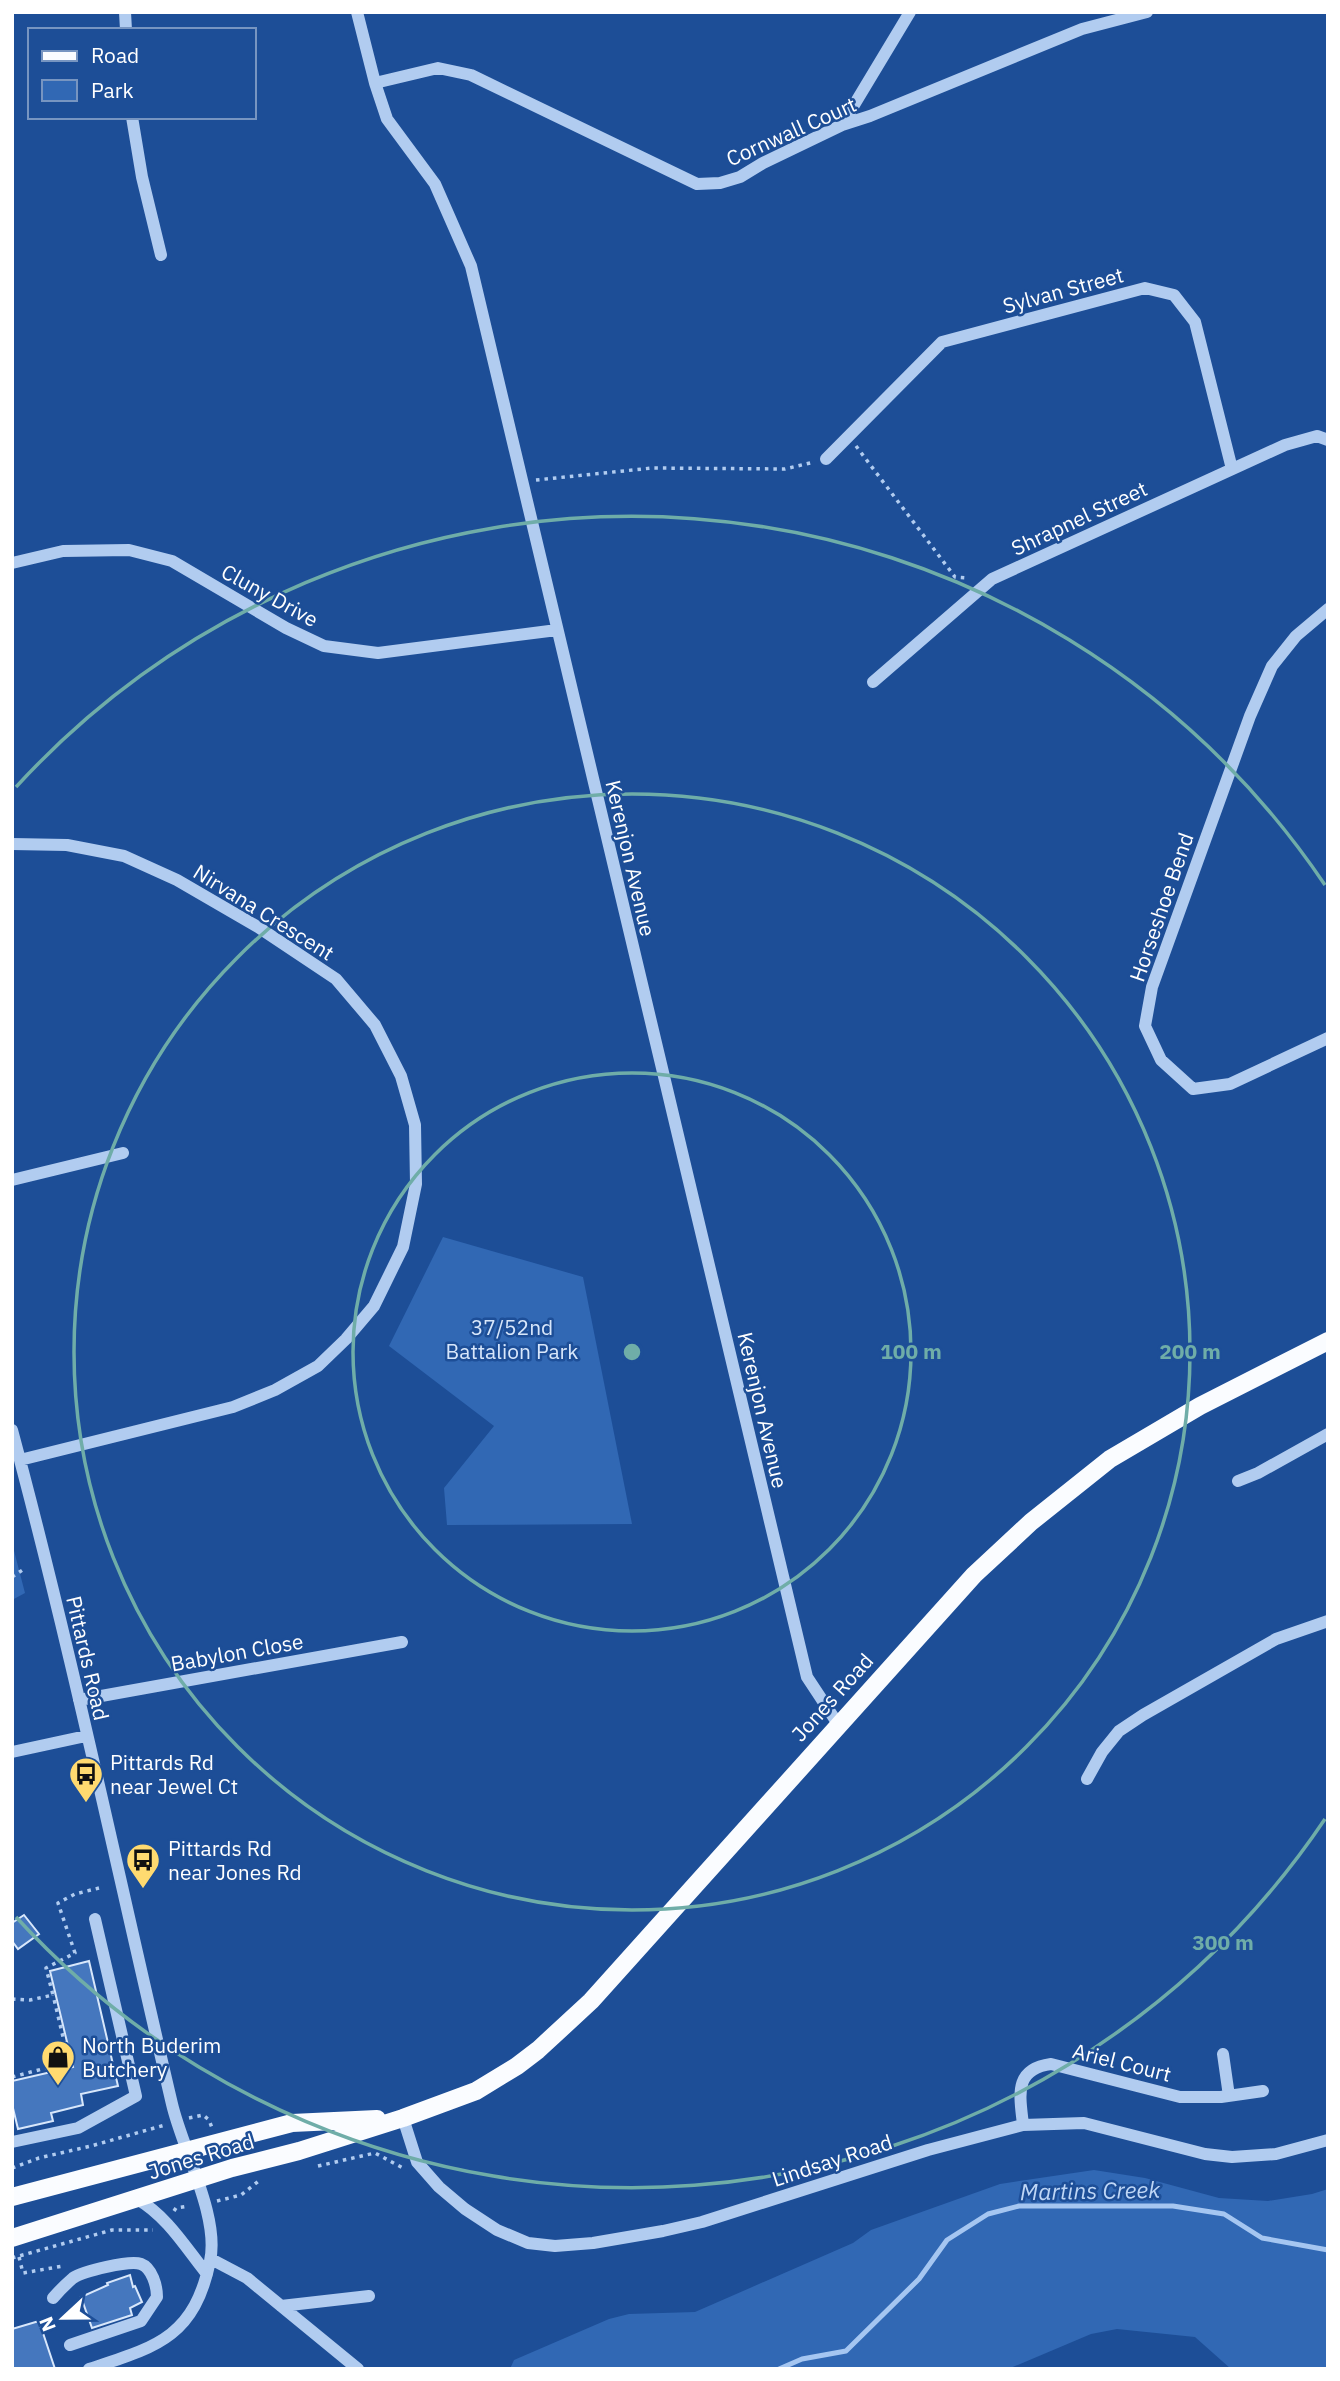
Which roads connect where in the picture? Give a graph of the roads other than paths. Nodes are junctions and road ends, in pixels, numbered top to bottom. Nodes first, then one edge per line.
1 (358, 12) edge
2 (910, 12) edge
3 (1147, 12) edge
4 (375, 83) junction
5 (132, 119) edge
6 (842, 125) junction
7 (160, 254) dead end
8 (1328, 440) edge
9 (826, 459) road end
10 (1232, 469) junction
11 (12, 563) edge
12 (1328, 609) edge
13 (557, 630) junction
14 (873, 682) dead end
15 (12, 844) edge
16 (1328, 1038) edge
17 (123, 1153) dead end
18 (12, 1180) edge
19 (1328, 1341) edge
20 (12, 1430) edge
21 (1328, 1434) edge
22 (20, 1460) junction
23 (1238, 1481) dead end
24 (1328, 1621) edge
25 (402, 1642) dead end
26 (79, 1700) junction
27 (838, 1724) junction
28 (86, 1736) junction
29 (12, 1752) edge
30 (1087, 1779) dead end
31 (95, 1919) dead end
32 (1223, 2054) dead end
33 (1263, 2091) dead end
34 (1229, 2096) junction
35 (403, 2118) junction
36 (1023, 2125) junction
37 (1328, 2140) edge
38 (12, 2142) edge
39 (186, 2149) junction
40 (196, 2180) junction
41 (12, 2197) edge
42 (137, 2199) junction
43 (12, 2238) edge
44 (211, 2259) junction
45 (207, 2274) junction
46 (369, 2296) dead end
47 (53, 2298) dead end
48 (281, 2306) junction
49 (70, 2345) dead end
50 (89, 2369) edge
51 (358, 2369) edge

1 - 4 street, Kerenjon Avenue
2 - 6 street
3 - 6 street, Cornwall Court
4 - 6 street, Cornwall Court
4 - 13 street, Kerenjon Avenue
5 - 7 street
8 - 10 street, Shrapnel Street
9 - 10 street, Sylvan Street
10 - 14 street, Shrapnel Street
11 - 13 street, Cluny Drive
12 - 16 street, Horseshoe Bend
13 - 27 street, Kerenjon Avenue
15 - 22 street, Nirvana Crescent
17 - 18 street
19 - 27 main road, Jones Road
20 - 22 street, Pittards Road
21 - 23 street
22 - 26 street, Pittards Road
24 - 30 street
25 - 26 street, Babylon Close
26 - 28 street, Pittards Road
27 - 35 main road, Jones Road
28 - 29 street
28 - 39 street, Pittards Road
31 - 38 street
32 - 34 street
33 - 34 street, Ariel Court
34 - 36 street, Ariel Court
35 - 36 street, Lindsay Road
35 - 39 main road, Jones Road
35 - 40 main road, Jones Road
36 - 37 street, Lindsay Road
39 - 40 street, Pittards Road
39 - 41 main road, Jones Road
40 - 42 main road, Jones Road
40 - 44 street, Pittards Road
42 - 43 main road, Jones Road
42 - 45 street
44 - 45 street, Pittards Road
44 - 48 street
45 - 50 street, Pittards Road
46 - 48 street
47 - 49 street
48 - 51 street

